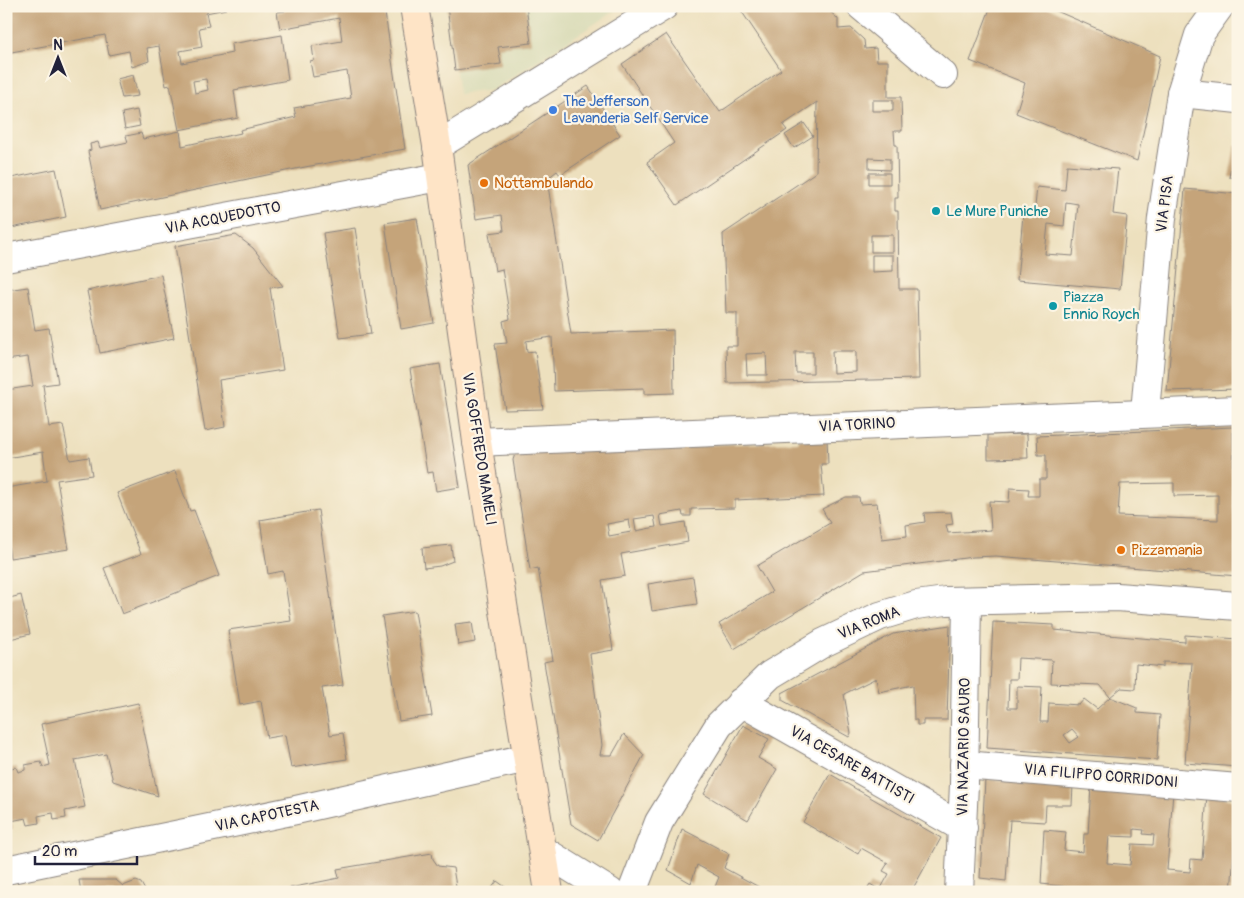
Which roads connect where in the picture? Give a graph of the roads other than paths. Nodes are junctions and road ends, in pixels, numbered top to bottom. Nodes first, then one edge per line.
1 (414, 6) edge
2 (664, 6) edge
3 (861, 6) edge
4 (1220, 6) edge
5 (943, 75) dead end
6 (1181, 93) junction
7 (1238, 99) edge
8 (437, 146) junction
9 (440, 177) junction
10 (6, 258) edge
11 (1238, 410) edge
12 (1145, 412) junction
13 (477, 442) junction
14 (967, 601) junction
15 (1238, 606) edge
16 (741, 702) junction
17 (527, 758) junction
18 (964, 765) junction
19 (1238, 788) edge
20 (963, 828) junction
21 (544, 851) junction
22 (6, 870) edge
23 (550, 892) edge
24 (610, 892) edge
25 (632, 892) edge
26 (959, 892) edge

1 - 8 main road, VIA GOFFREDO MAMELI
2 - 8 street
3 - 5 street
4 - 6 street, VIA PISA
6 - 7 street
6 - 12 street, VIA PISA
8 - 9 main road, VIA GOFFREDO MAMELI
9 - 10 street, VIA ACQUEDOTTO
9 - 13 main road, VIA GOFFREDO MAMELI
11 - 12 street, VIA TORINO
12 - 13 street, VIA TORINO
13 - 17 main road, VIA GOFFREDO MAMELI
14 - 15 street, VIA ROMA
14 - 16 street, VIA ROMA
14 - 18 street, VIA NAZARIO SAURO
16 - 20 street, VIA CESARE BATTISTI
16 - 25 street, VIA ROMA
17 - 21 main road, VIA GOFFREDO MAMELI
17 - 22 street, VIA CAPOTESTA
18 - 19 street, VIA FILIPPO CORRIDONI
18 - 20 street, VIA NAZARIO SAURO
20 - 26 street, VIA NAZARIO SAURO
21 - 23 main road, VIA GOFFREDO MAMELI
21 - 24 street

